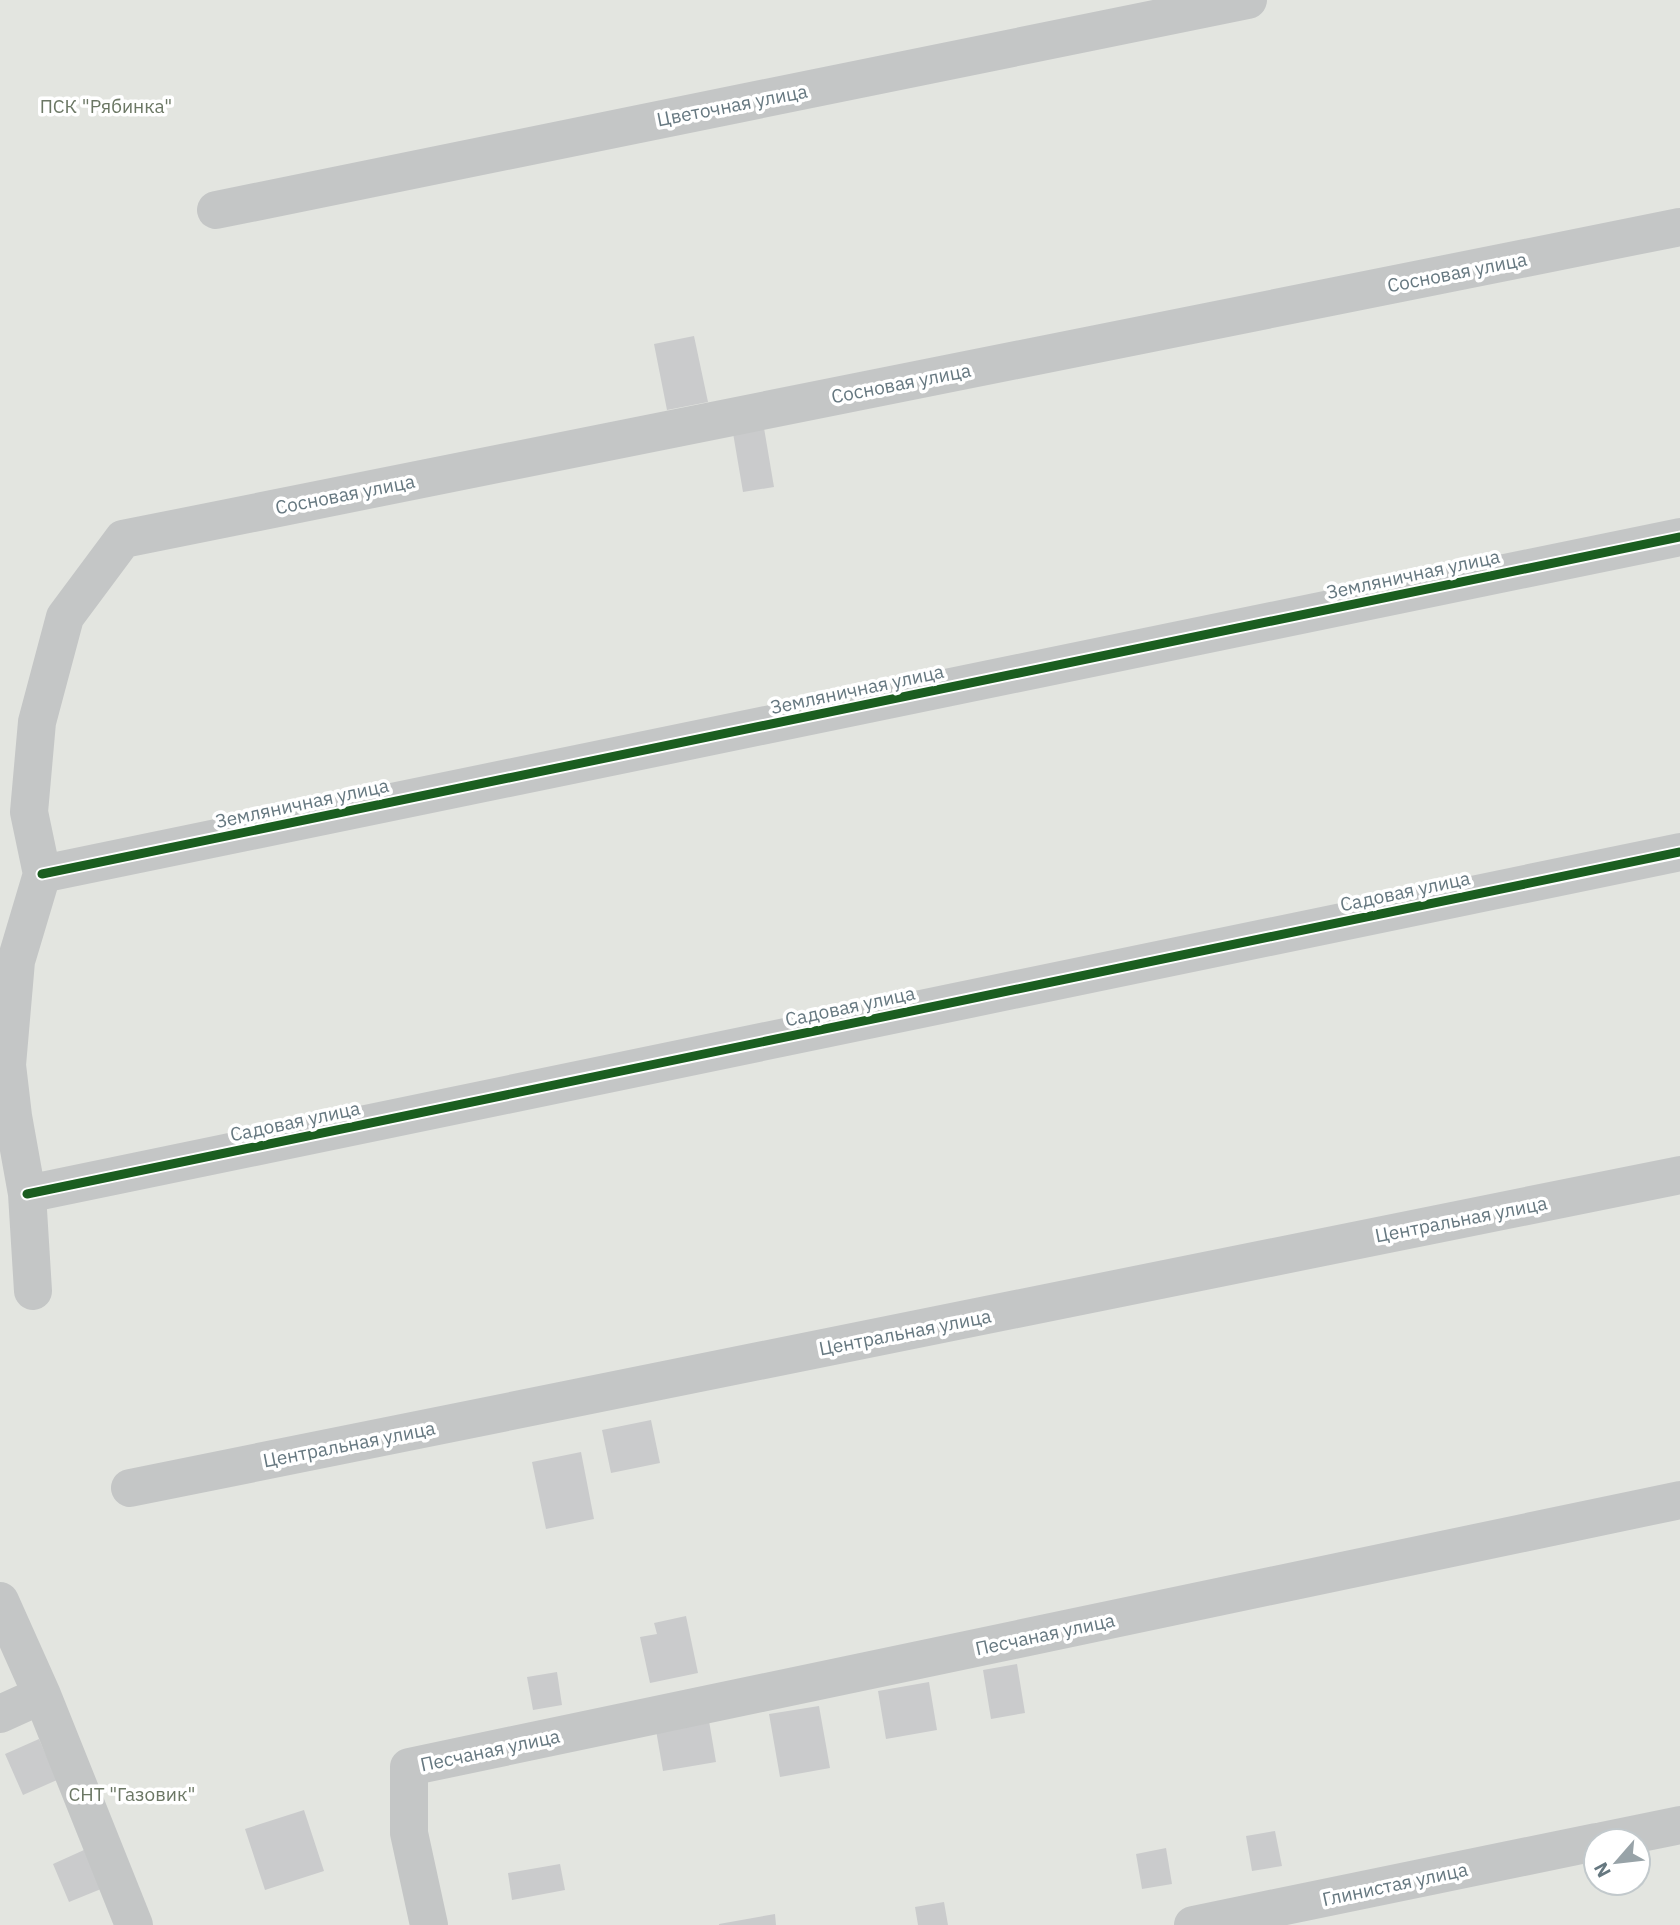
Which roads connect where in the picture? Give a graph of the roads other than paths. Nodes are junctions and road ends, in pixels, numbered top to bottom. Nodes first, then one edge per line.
1 (1248, 0) edge
2 (216, 210) dead end
3 (1680, 227) edge
4 (1680, 537) edge
5 (1680, 852) edge
6 (42, 874) junction
7 (1680, 1175) edge
8 (27, 1194) junction
9 (33, 1291) dead end
10 (130, 1488) dead end
11 (1680, 1500) edge
12 (0, 1601) edge
13 (42, 1695) junction
14 (0, 1714) edge
15 (1680, 1825) edge
16 (1652, 1831) edge
17 (1582, 1845) edge
18 (134, 1925) edge
19 (429, 1925) edge
20 (1193, 1925) edge

1 - 2 street, Цветочная улица
3 - 6 street, Сосновая улица
4 - 6 street, Земляничная улица
5 - 8 street, Садовая улица
6 - 8 street
7 - 10 street, Центральная улица
8 - 9 street
11 - 19 street, Песчаная улица
12 - 13 street
13 - 14 street
13 - 18 street
15 - 16 street
17 - 20 street, Глинистая улица

